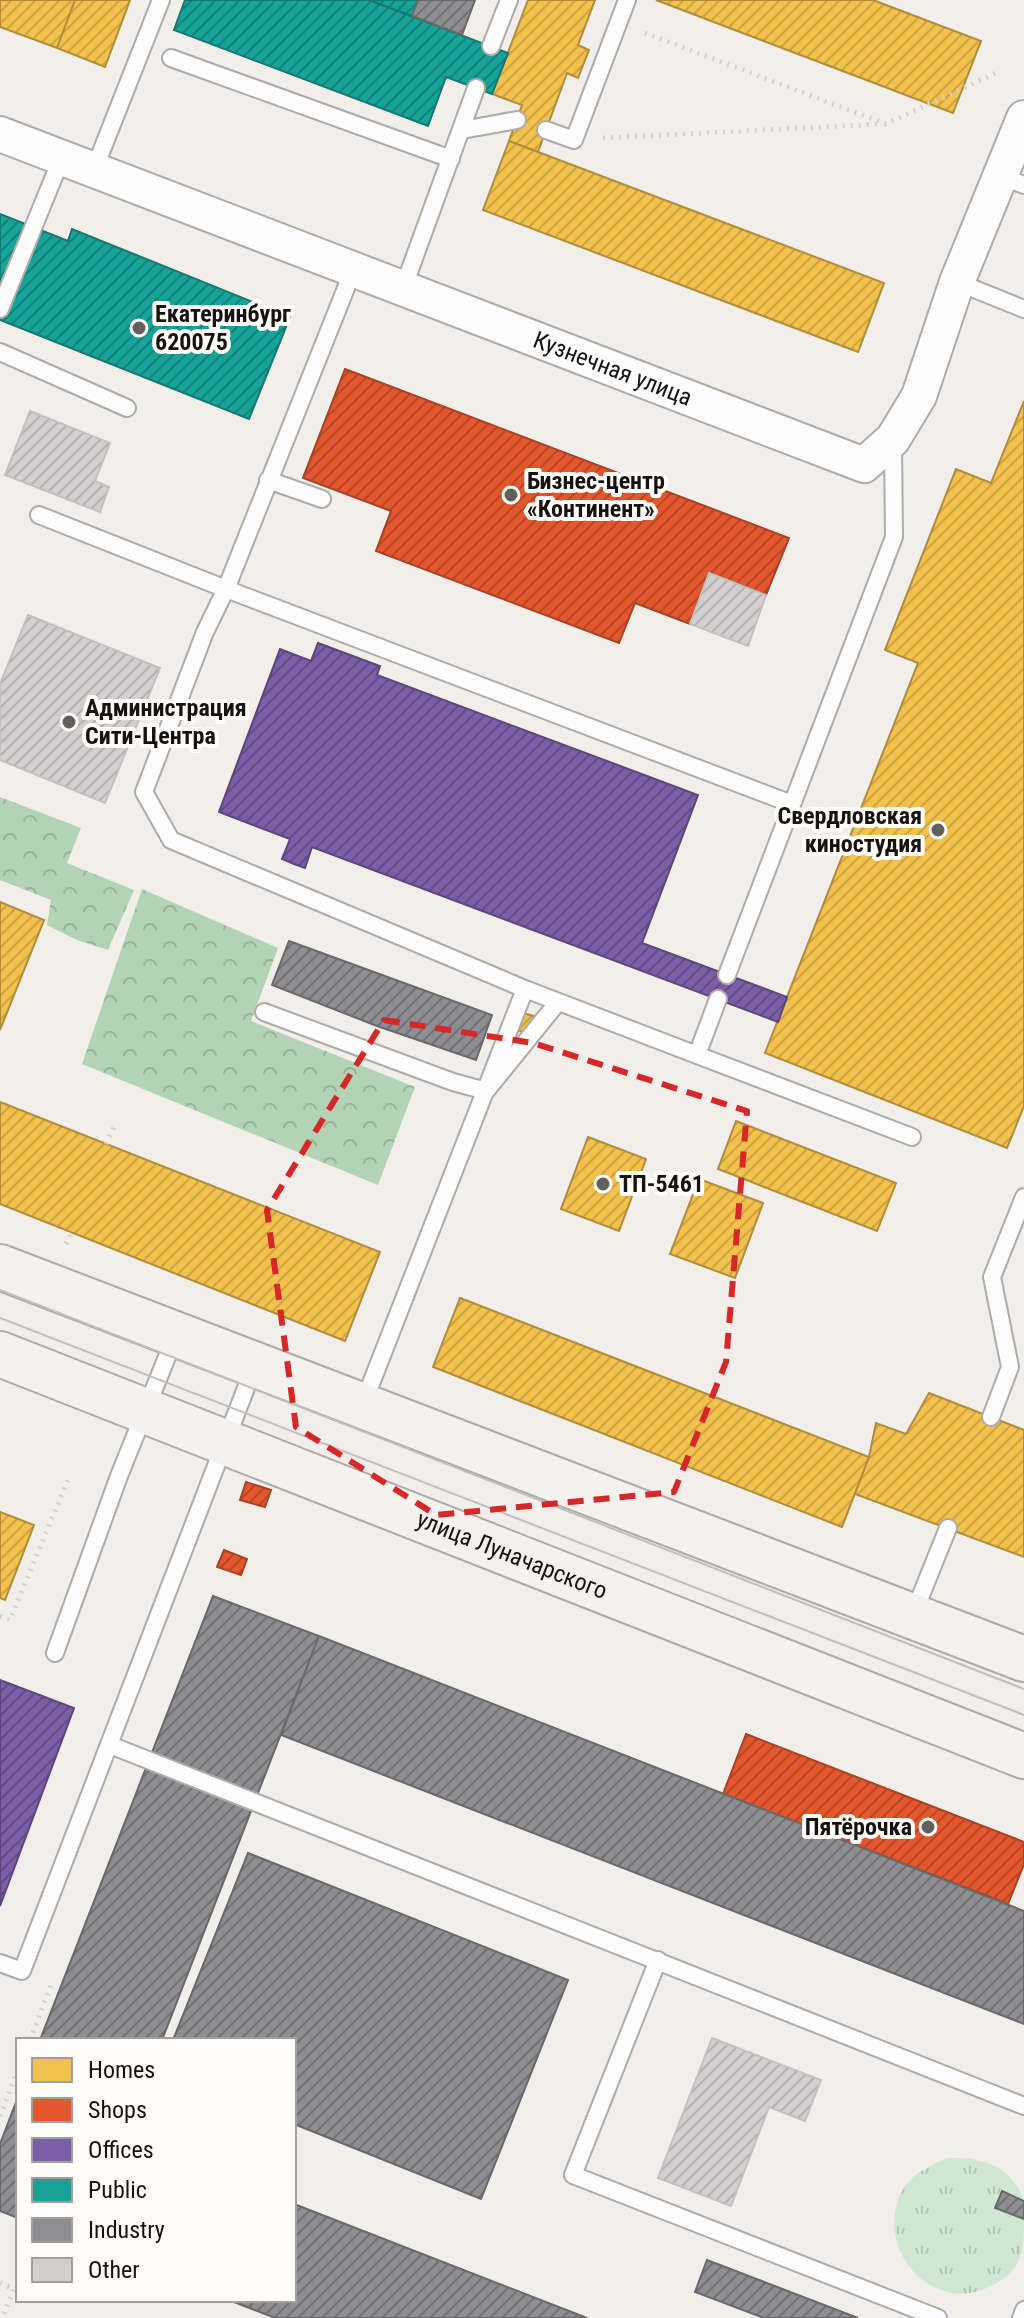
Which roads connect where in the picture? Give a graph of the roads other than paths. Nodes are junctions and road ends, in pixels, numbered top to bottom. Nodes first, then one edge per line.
1 (161, 0) edge
2 (509, 0) edge
3 (627, 0) edge
4 (491, 46) dead end
5 (171, 58) dead end
6 (476, 88) dead end
7 (1024, 118) edge
8 (517, 120) dead end
9 (462, 130) junction
10 (546, 130) dead end
11 (0, 134) edge
12 (62, 157) junction
13 (451, 159) junction
14 (94, 170) junction
15 (1012, 180) edge
16 (354, 268) junction
17 (957, 282) junction
18 (404, 286) junction
19 (0, 309) edge
20 (1024, 309) edge
21 (0, 352) edge
22 (127, 408) dead end
23 (893, 439) junction
24 (268, 480) junction
25 (322, 499) dead end
26 (39, 515) dead end
27 (226, 589) junction
28 (792, 804) junction
29 (727, 975) dead end
30 (525, 989) junction
31 (718, 999) dead end
32 (558, 1002) junction
33 (264, 1012) dead end
34 (697, 1055) junction
35 (486, 1091) junction
36 (912, 1137) dead end
37 (1024, 1197) edge
38 (0, 1267) edge
39 (176, 1334) junction
40 (0, 1354) edge
41 (255, 1365) junction
42 (362, 1406) junction
43 (145, 1411) junction
44 (991, 1417) dead end
45 (225, 1442) junction
46 (948, 1528) dead end
47 (912, 1616) junction
48 (55, 1653) dead end
49 (1024, 1659) edge
50 (110, 1745) junction
51 (1024, 1756) edge
52 (658, 1960) junction
53 (0, 1963) edge
54 (1024, 2106) edge
55 (1024, 2310) edge
56 (938, 2318) edge
57 (1021, 2318) edge

1 - 14 lane
2 - 4 lane
3 - 10 lane
5 - 13 lane
6 - 9 lane
7 - 15 street, Кузнечная улица
8 - 9 lane
9 - 13 lane
11 - 12 street, Кузнечная улица
12 - 14 street, Кузнечная улица
12 - 19 lane
13 - 18 lane
14 - 16 street, Кузнечная улица
15 - 17 street, Кузнечная улица
16 - 18 street, Кузнечная улица
16 - 24 lane
17 - 20 lane
17 - 23 street, Кузнечная улица
18 - 23 street, Кузнечная улица
21 - 22 lane
23 - 28 lane
24 - 25 lane
24 - 27 lane
26 - 27 lane
27 - 28 lane
27 - 30 lane
28 - 29 lane
30 - 32 lane
30 - 35 lane
31 - 34 lane
32 - 34 lane
32 - 35 lane
33 - 35 lane
34 - 36 lane
35 - 42 lane
37 - 44 lane
38 - 39 main road
39 - 41 main road
39 - 43 lane
40 - 43 main road, улица Луначарского
41 - 42 main road
41 - 45 lane
42 - 47 main road
43 - 45 main road, улица Луначарского
43 - 48 lane
45 - 50 lane
45 - 51 main road, улица Луначарского
46 - 47 lane
47 - 49 main road
50 - 52 lane
50 - 53 lane
52 - 54 lane
52 - 56 lane
55 - 57 lane

